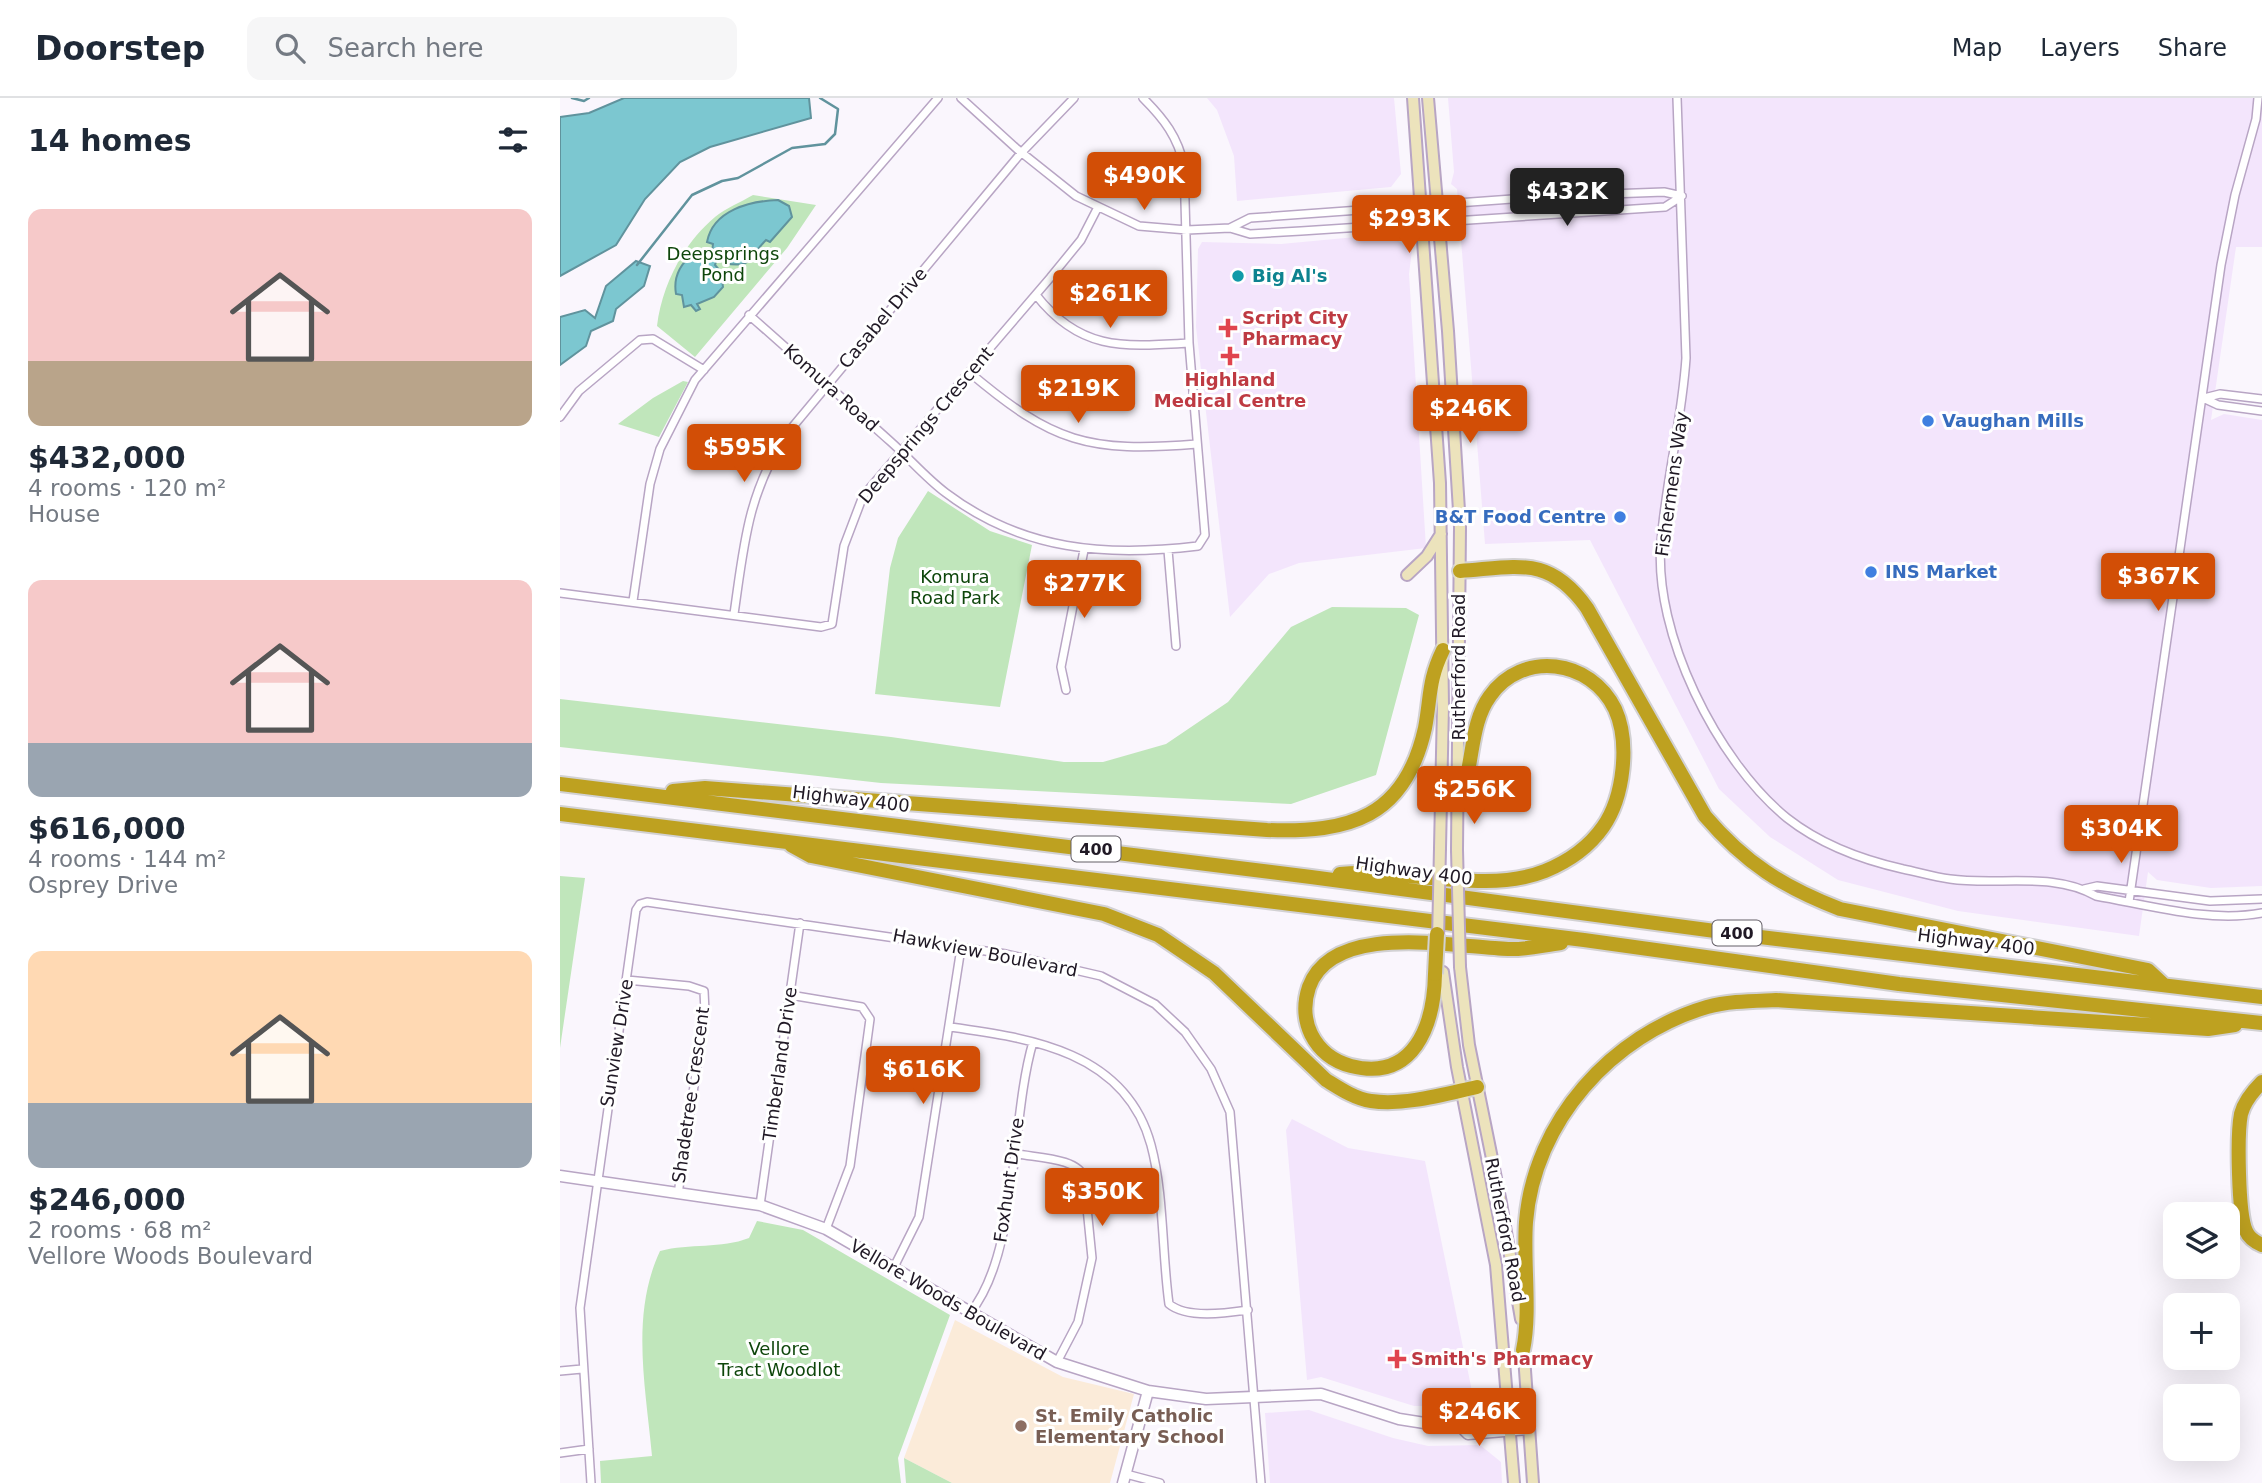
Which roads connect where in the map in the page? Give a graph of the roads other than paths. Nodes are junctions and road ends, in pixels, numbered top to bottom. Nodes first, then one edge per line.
1 (938, 98) edge
2 (961, 98) edge
3 (1074, 98) edge
4 (1143, 98) edge
5 (1413, 98) edge
6 (1428, 98) edge
7 (1677, 98) edge
8 (2258, 98) edge
9 (1021, 153) junction
10 (1682, 196) junction
11 (1438, 204) junction
12 (1421, 206) junction
13 (1098, 207) junction
14 (1422, 222) junction
15 (1439, 223) junction
16 (1230, 228) junction
17 (1187, 230) junction
18 (1036, 295) junction
19 (749, 315) junction
20 (1189, 343) junction
21 (704, 370) junction
22 (969, 372) junction
23 (827, 386) junction
24 (2203, 398) junction
25 (2262, 399) edge
26 (2262, 411) edge
27 (560, 417) edge
28 (1197, 444) junction
29 (903, 453) junction
30 (1441, 534) junction
31 (1084, 550) junction
32 (1168, 550) junction
33 (1460, 571) junction
34 (1407, 576) dead end
35 (1442, 578) junction
36 (560, 593) edge
37 (633, 601) junction
38 (734, 614) junction
39 (1176, 646) dead end
40 (1443, 650) junction
41 (1066, 690) dead end
42 (560, 784) edge
43 (647, 794) junction
44 (1458, 801) junction
45 (560, 814) edge
46 (784, 840) junction
47 (1311, 877) junction
48 (2083, 889) junction
49 (2131, 890) junction
50 (2262, 899) edge
51 (2129, 902) junction
52 (640, 904) joint
53 (2262, 913) edge
54 (800, 923) junction
55 (1437, 934) joint
56 (1584, 940) junction
57 (961, 948) junction
58 (1439, 973) junction
59 (628, 980) junction
60 (2164, 984) junction
61 (790, 995) junction
62 (2262, 997) edge
63 (2258, 1023) edge
64 (950, 1027) junction
65 (1033, 1042) junction
66 (2262, 1082) edge
67 (1470, 1089) junction
68 (1013, 1153) junction
69 (560, 1176) edge
70 (596, 1183) junction
71 (678, 1194) junction
72 (760, 1205) junction
73 (826, 1229) junction
74 (2262, 1245) edge
75 (893, 1269) junction
76 (1248, 1310) junction
77 (970, 1313) junction
78 (1523, 1350) junction
79 (1057, 1362) junction
80 (582, 1369) junction
81 (560, 1371) edge
82 (1148, 1391) junction
83 (1255, 1396) junction
84 (1528, 1415) junction
85 (1510, 1418) junction
86 (1460, 1426) junction
87 (1529, 1429) junction
88 (1511, 1431) junction
89 (589, 1449) junction
90 (560, 1452) edge
91 (1124, 1478) edge
92 (591, 1483) edge
93 (1160, 1483) edge
94 (1261, 1483) edge
95 (1514, 1483) edge
96 (1532, 1483) edge

1 - 19 street
2 - 9 street
3 - 9 street, Casabel Drive
4 - 17 street, Komura Road
5 - 12 main road, Rutherford Road
6 - 11 main road, Rutherford Road
7 - 10 street, Fishermens Way
8 - 24 street
9 - 13 street
9 - 23 street, Casabel Drive
10 - 11 street
10 - 15 street
10 - 48 street, Fishermens Way
11 - 12 street
11 - 15 main road, Rutherford Road
12 - 14 main road, Rutherford Road
12 - 16 street
13 - 17 street
13 - 18 street, Deepsprings Crescent
14 - 15 street
14 - 16 street
14 - 30 main road, Rutherford Road
15 - 33 main road, Rutherford Road
16 - 17 street
17 - 20 street, Komura Road
18 - 20 street
18 - 22 street, Deepsprings Crescent
19 - 21 street
19 - 23 street, Komura Road
20 - 28 street, Komura Road
21 - 27 street
21 - 37 street
22 - 28 street
22 - 29 street, Deepsprings Crescent
23 - 29 street, Komura Road
23 - 38 street, Casabel Drive
24 - 25 street
24 - 26 street
24 - 49 street
28 - 32 street, Komura Road
29 - 31 street, Komura Road
29 - 38 street, Deepsprings Crescent
30 - 34 main road
30 - 35 main road, Rutherford Road
31 - 32 street, Komura Road
31 - 41 street
32 - 39 street
33 - 35 main road
33 - 44 main road, Rutherford Road
33 - 60 highway
35 - 40 main road, Rutherford Road
36 - 37 street, Deepsprings Crescent
37 - 38 street, Deepsprings Crescent
40 - 43 highway
40 - 55 main road, Rutherford Road, bridge
42 - 43 highway, Highway 400 / 400
43 - 47 highway, Highway 400 / 400
44 - 47 highway
44 - 67 main road, Rutherford Road, bridge
45 - 46 highway, 400
46 - 56 highway, 400
46 - 67 highway
47 - 60 highway, Highway 400 / 400
48 - 49 street, Fishermens Way
48 - 51 street, Fishermens Way
49 - 50 street, Fishermens Way
49 - 51 street
51 - 53 street, Fishermens Way
52 - 54 street, Hawkview Boulevard
52 - 59 street, Sunview Drive
54 - 57 street, Hawkview Boulevard
54 - 61 street, Timberland Drive
55 - 58 highway, bridge
56 - 58 highway
56 - 63 highway, 400
57 - 64 street
57 - 76 street, Hawkview Boulevard
58 - 67 main road, Rutherford Road
59 - 70 street, Sunview Drive
59 - 71 street, Shadetree Crescent
60 - 62 highway, Highway 400 / 400
61 - 72 street, Timberland Drive
61 - 73 street
63 - 78 highway
64 - 65 street
64 - 75 street
65 - 68 street, Foxhunt Drive
65 - 76 street
66 - 74 highway
67 - 78 main road, Rutherford Road
67 - 85 main road, Rutherford Road
68 - 77 street, Foxhunt Drive
68 - 79 street
69 - 70 street, Vellore Woods Boulevard
70 - 71 street, Vellore Woods Boulevard
70 - 80 street, Sunview Drive
71 - 72 street, Vellore Woods Boulevard
72 - 73 street, Vellore Woods Boulevard
73 - 75 street, Vellore Woods Boulevard
75 - 77 street, Vellore Woods Boulevard
76 - 83 street, Hawkview Boulevard
77 - 79 street, Vellore Woods Boulevard
78 - 84 main road, Rutherford Road
79 - 82 street, Vellore Woods Boulevard
80 - 81 street
80 - 89 street, Sunview Drive
82 - 83 street, Vellore Woods Boulevard
82 - 91 street
83 - 86 street, Vellore Woods Boulevard
83 - 94 street, Hawkview Boulevard
84 - 85 street, Vellore Woods Boulevard
84 - 87 main road, Rutherford Road
85 - 86 street, Vellore Woods Boulevard
85 - 88 main road, Rutherford Road
86 - 88 street, Vellore Woods Boulevard
87 - 88 street, Vellore Woods Boulevard
87 - 96 main road, Rutherford Road
88 - 95 main road, Rutherford Road
89 - 90 street
89 - 92 street, Sunview Drive
91 - 93 street

